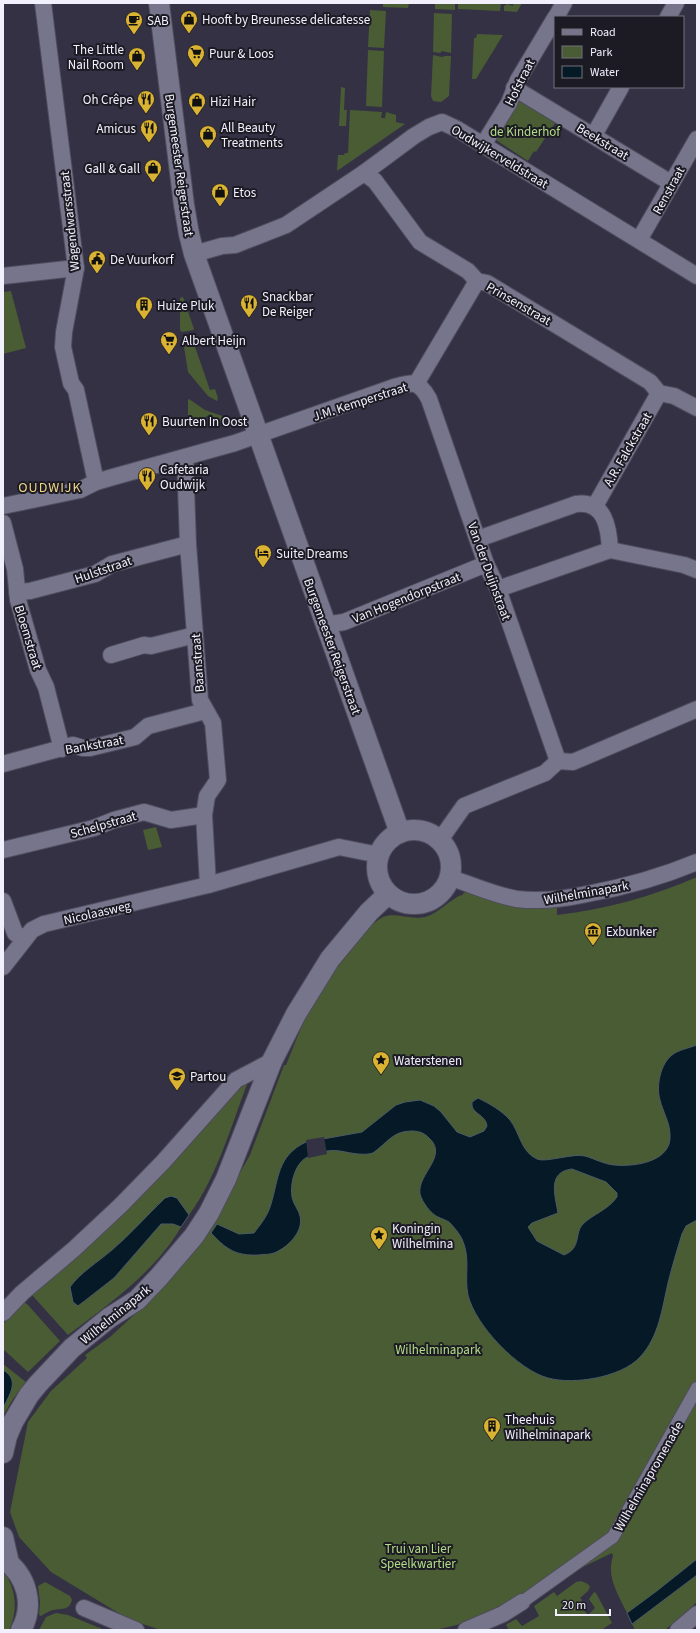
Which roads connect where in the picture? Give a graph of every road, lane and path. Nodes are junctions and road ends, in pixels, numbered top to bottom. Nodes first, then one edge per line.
1 (43, 3) edge
2 (159, 3) edge
3 (564, 3) edge
4 (676, 3) edge
5 (556, 16) edge
6 (669, 16) edge
7 (554, 20) edge
8 (514, 88) junction
9 (620, 88) edge
10 (594, 135) junction
11 (697, 139) edge
12 (483, 145) junction
13 (364, 173) junction
14 (671, 183) junction
15 (639, 240) junction
16 (194, 254) junction
17 (76, 268) junction
18 (3, 276) edge
19 (697, 276) edge
20 (477, 281) junction
21 (416, 384) junction
22 (659, 393) junction
23 (697, 408) edge
24 (259, 436) junction
25 (185, 458) junction
26 (96, 482) junction
27 (3, 506) edge
28 (595, 506) junction
29 (3, 523) edge
30 (478, 539) junction
31 (188, 544) junction
32 (610, 550) junction
33 (486, 564) junction
34 (697, 570) edge
35 (498, 589) junction
36 (17, 592) junction
37 (325, 625) junction
38 (195, 635) junction
39 (111, 655) dead end
40 (697, 709) edge
41 (205, 711) junction
42 (62, 749) junction
43 (558, 761) junction
44 (3, 764) edge
45 (204, 815) junction
46 (400, 833) junction
47 (440, 840) junction
48 (3, 850) edge
49 (378, 855) junction
50 (697, 862) edge
51 (451, 878) junction
52 (208, 886) junction
53 (388, 894) junction
54 (3, 901) edge
55 (24, 940) junction
56 (3, 967) edge
57 (272, 1061) junction
58 (3, 1314) edge
59 (697, 1388) edge
60 (3, 1453) edge
61 (3, 1537) edge
62 (6, 1561) edge
63 (522, 1602) joint
64 (84, 1608) dead end
65 (697, 1614) edge
66 (21, 1630) edge
67 (136, 1630) edge
68 (466, 1630) edge
69 (678, 1630) edge

1 - 17 street, Wagendwarsstraat
2 - 16 street, Burgemeester Reigerstraat
3 - 5 street, Hofstraat
4 - 6 street
7 - 8 street, Hofstraat
8 - 10 street, Beekstraat
8 - 12 street, Hofstraat
9 - 10 street
10 - 14 street, Beekstraat
11 - 14 street, Renstraat
12 - 13 street, Oudwijkerveldstraat
12 - 15 street, Oudwijkerveldstraat
13 - 16 street, Oudwijkerveldstraat
13 - 20 street, Prinsenstraat
14 - 15 street, Renstraat
15 - 19 street, Oudwijkerveldstraat
16 - 24 street, Burgemeester Reigerstraat
17 - 18 street
17 - 26 street, Wagendwarsstraat
20 - 21 street, J.M. Kemperstraat
20 - 22 street, Prinsenstraat
21 - 24 street, J.M. Kemperstraat
21 - 30 street, Van der Duijnstraat
22 - 23 street, Prinsenstraat
22 - 28 street, A.R. Falckstraat
24 - 25 street
24 - 37 street, Burgemeester Reigerstraat
25 - 26 street
25 - 31 street, Baanstraat
26 - 27 street
28 - 30 street
28 - 32 street
29 - 36 street, Bloemstraat
30 - 33 street, Van der Duijnstraat
31 - 36 street, Hulststraat
31 - 38 street, Baanstraat
32 - 34 street
32 - 35 street
33 - 35 street, Van der Duijnstraat
33 - 37 street, Van Hogendorpstraat
35 - 43 street, Van der Duijnstraat
36 - 42 street, Bloemstraat
37 - 46 street, Burgemeester Reigerstraat
38 - 39 street
38 - 41 street, Baanstraat
40 - 43 street
41 - 42 street, Bankstraat
41 - 45 street, Baanstraat
42 - 44 street, Bankstraat
43 - 47 street
45 - 48 street, Schelpstraat
45 - 52 street, Baanstraat
46 - 47 street
46 - 49 street
47 - 51 street
49 - 52 street, Nicolaasweg
49 - 53 street
50 - 51 street, Wilhelminapark
51 - 53 street
52 - 55 street, Nicolaasweg
53 - 57 street, Wilhelminapark
54 - 55 street
55 - 56 street, Nicolaasweg
57 - 58 street
57 - 60 street, Wilhelminapark
59 - 63 street, Wilhelminapromenade
61 - 62 street
62 - 66 street
63 - 68 street, Wilhelminapromenade
64 - 67 street
65 - 69 street

